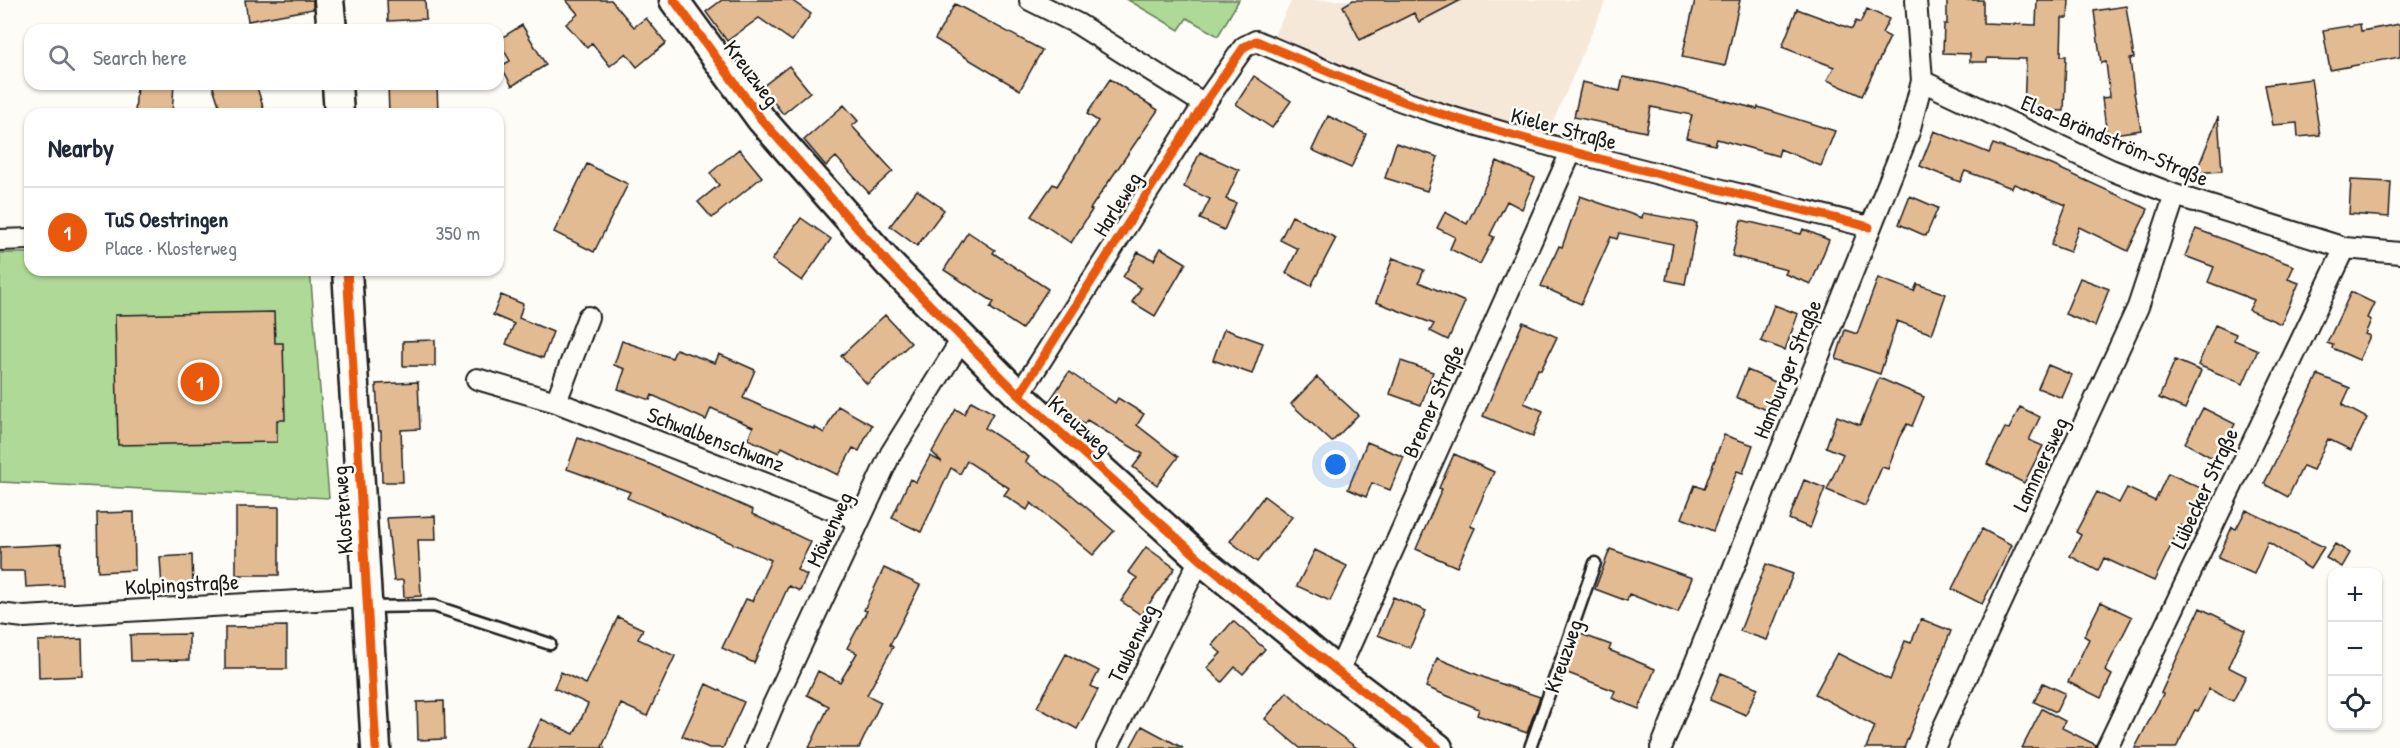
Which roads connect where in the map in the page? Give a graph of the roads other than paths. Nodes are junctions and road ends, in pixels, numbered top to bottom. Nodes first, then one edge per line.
1 (329, 0) edge
2 (674, 0) edge
3 (1030, 0) edge
4 (1916, 0) edge
5 (331, 24) edge
6 (1256, 41) joint
7 (1922, 81) junction
8 (337, 90) edge
9 (1204, 104) junction
10 (339, 108) edge
11 (1572, 150) junction
12 (2175, 195) junction
13 (1869, 227) junction
14 (24, 239) edge
15 (0, 240) edge
16 (2345, 248) junction
17 (2400, 253) edge
18 (347, 276) edge
19 (588, 317) dead end
20 (962, 339) junction
21 (477, 379) dead end
22 (1019, 395) junction
23 (556, 402) junction
24 (859, 520) junction
25 (1200, 559) junction
26 (1595, 563) dead end
27 (367, 602) junction
28 (0, 614) edge
29 (550, 644) dead end
30 (1338, 672) junction
31 (376, 748) edge
32 (755, 748) edge
33 (1107, 748) edge
34 (1438, 748) edge
35 (1530, 748) edge
36 (1661, 748) edge
37 (1934, 748) edge
38 (2107, 748) edge

1 - 5 street
2 - 20 street, Kreuzweg
3 - 9 street
4 - 7 street, Hamburger Straße
6 - 9 street, Harleweg
6 - 11 street, Kieler Straße
7 - 12 street, Elsa-Brändström-Straße
7 - 13 street, Hamburger Straße
8 - 10 street
9 - 22 street, Harleweg
11 - 13 street, Kieler Straße
11 - 30 street, Bremer Straße
12 - 16 street, Elsa-Brändström-Straße
12 - 37 street, Lammersweg
13 - 36 street, Hamburger Straße
14 - 15 street
16 - 17 street, Elsa-Brändström-Straße
16 - 38 street, Lübecker Straße
18 - 27 street, Klosterweg
19 - 23 street
20 - 22 street, Kreuzweg
20 - 24 street, Möwenweg
21 - 23 street, Schwalbenschwanz
22 - 25 street, Kreuzweg
23 - 24 street, Schwalbenschwanz
24 - 32 street, Möwenweg
25 - 30 street, Kreuzweg
25 - 33 street, Taubenweg
26 - 35 lane, Kreuzweg
27 - 28 street, Kolpingstraße
27 - 29 lane
27 - 31 street, Klosterweg
30 - 34 street, Kreuzweg

